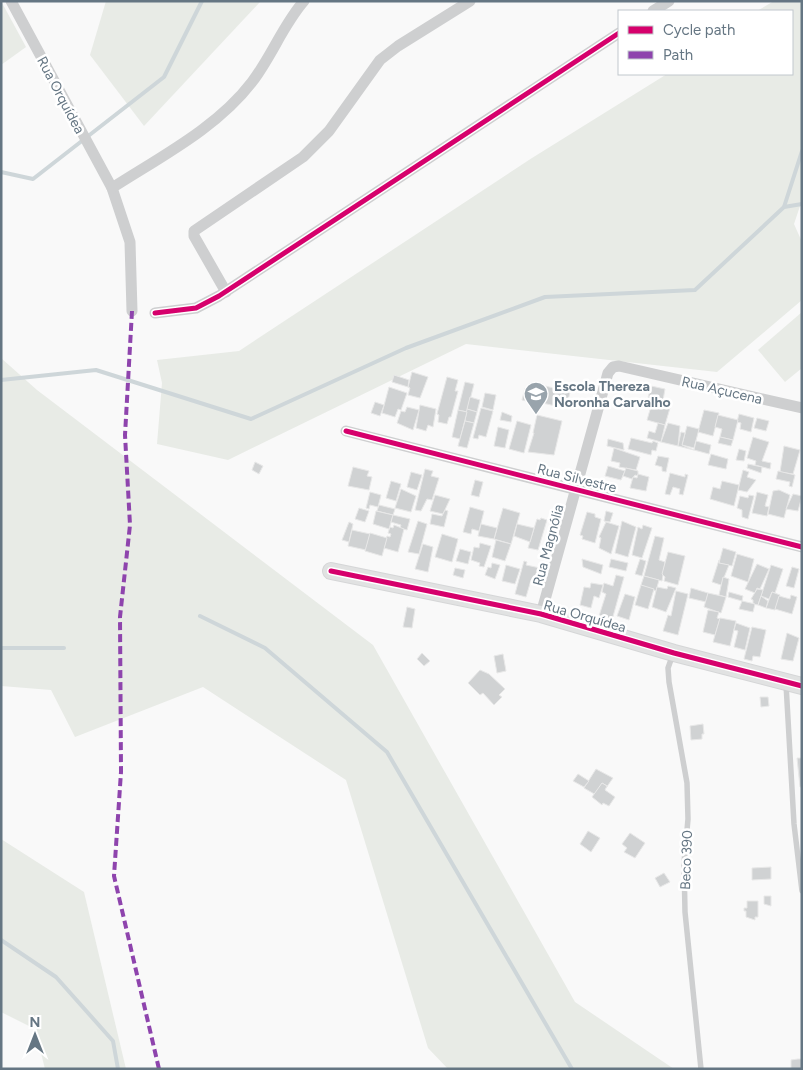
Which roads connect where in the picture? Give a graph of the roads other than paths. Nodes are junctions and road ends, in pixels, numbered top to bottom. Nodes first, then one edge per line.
1 (11, 1) edge
2 (304, 1) edge
3 (470, 1) edge
4 (669, 1) edge
5 (655, 10) edge
6 (618, 34) edge
7 (112, 188) junction
8 (226, 292) junction
9 (132, 311) dead end
10 (155, 312) dead end
11 (613, 367) joint
12 (802, 408) edge
13 (346, 431) dead end
14 (575, 489) junction
15 (802, 548) edge
16 (331, 571) dead end
17 (541, 614) junction
18 (674, 653) junction
19 (794, 684) edge
20 (802, 891) edge
21 (701, 1069) edge

1 - 7 street, Rua Orquídea
2 - 7 street
3 - 8 street
4 - 5 street
6 - 8 street
7 - 9 street, Rua Orquídea
8 - 10 street
11 - 12 street, Rua Açucena
11 - 14 street, Rua Magnólia
13 - 14 street, Rua Silvestre
14 - 15 street, Rua Silvestre
14 - 17 street, Rua Magnólia
16 - 17 street, Rua Orquídea
17 - 18 street, Rua Orquídea
18 - 19 street, Rua Orquídea
18 - 21 lane, Beco 390
19 - 20 lane

